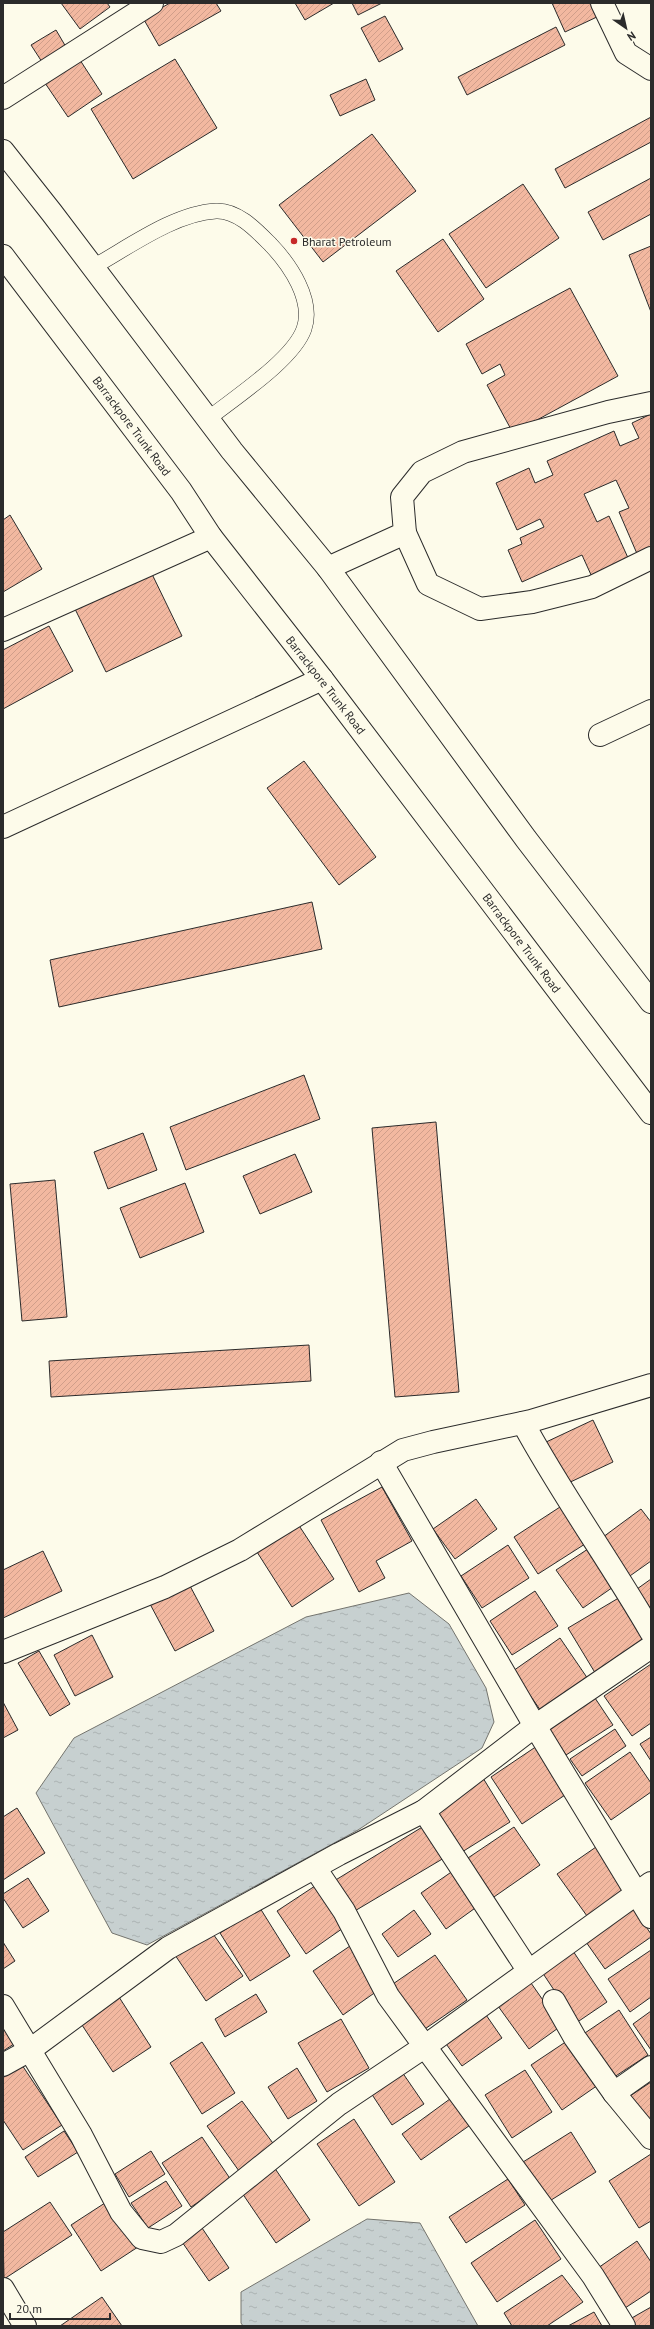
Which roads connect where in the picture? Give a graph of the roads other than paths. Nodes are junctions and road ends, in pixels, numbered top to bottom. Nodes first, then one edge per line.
1 (152, 3) edge
2 (602, 3) edge
3 (651, 69) edge
4 (3, 98) edge
5 (3, 151) edge
6 (3, 256) edge
7 (93, 267) junction
8 (651, 403) edge
9 (208, 419) junction
10 (405, 533) junction
11 (211, 537) junction
12 (651, 558) edge
13 (328, 568) junction
14 (3, 630) edge
15 (322, 678) junction
16 (651, 711) edge
17 (600, 735) dead end
18 (3, 828) edge
19 (651, 1002) edge
20 (651, 1113) edge
21 (651, 1385) edge
22 (523, 1423) junction
23 (381, 1462) junction
24 (651, 1632) edge
25 (651, 1648) edge
26 (3, 1652) edge
27 (535, 1726) junction
28 (424, 1811) junction
29 (315, 1868) junction
30 (643, 1889) edge
31 (651, 1917) edge
32 (528, 1970) junction
33 (554, 2001) dead end
34 (3, 2006) edge
35 (424, 2047) junction
36 (30, 2050) junction
37 (3, 2066) edge
38 (651, 2067) edge
39 (614, 2093) junction
40 (651, 2138) edge
41 (3, 2289) edge
42 (25, 2326) edge
43 (624, 2326) edge

1 - 4 street
2 - 3 street
5 - 7 street
6 - 11 street, Barrackpore Trunk Road
7 - 9 street
7 - 9 lane
8 - 10 street
9 - 13 street
10 - 12 street
10 - 13 street
11 - 14 street
11 - 15 street, Barrackpore Trunk Road
13 - 19 street
15 - 18 street
15 - 20 street, Barrackpore Trunk Road
16 - 17 street
21 - 22 street
22 - 23 street
22 - 24 street
23 - 26 street
23 - 27 street
25 - 27 street
27 - 28 street
27 - 30 street
28 - 29 street
28 - 32 street
29 - 35 street
29 - 36 street
30 - 31 street
30 - 32 street
32 - 35 street
33 - 39 street
34 - 36 street
35 - 36 street
35 - 43 street
36 - 37 street
38 - 39 street
39 - 40 street
41 - 42 street

